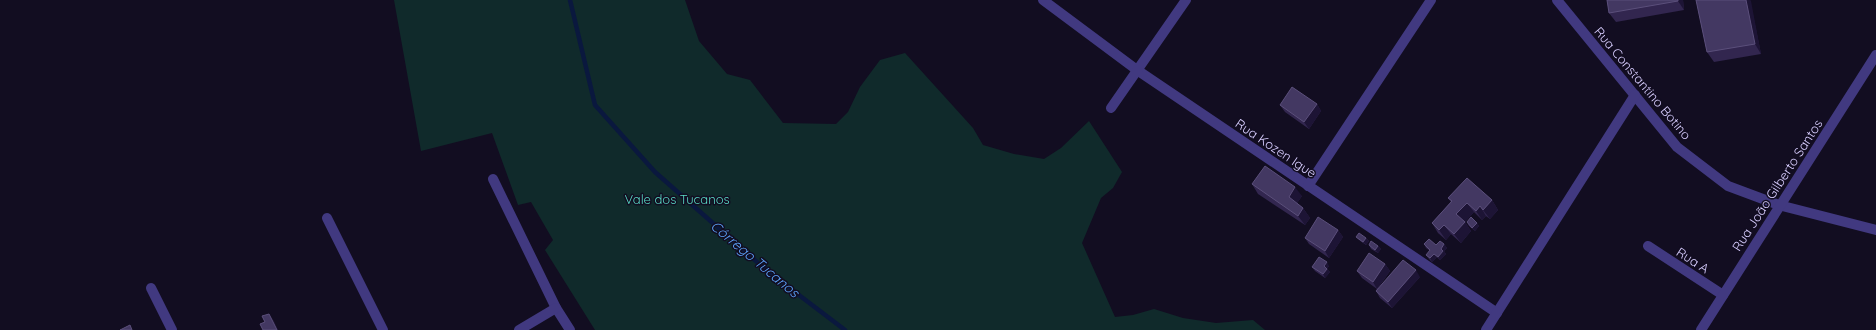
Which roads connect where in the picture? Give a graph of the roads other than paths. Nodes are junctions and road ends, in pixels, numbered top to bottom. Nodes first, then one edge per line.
1 (1043, 0) edge
2 (1186, 0) edge
3 (1431, 0) edge
4 (1557, 0) edge
5 (1876, 55) edge
6 (1138, 70) junction
7 (1635, 95) junction
8 (1111, 108) dead end
9 (493, 179) dead end
10 (1308, 186) junction
11 (1780, 205) junction
12 (327, 218) dead end
13 (1876, 230) edge
14 (1648, 246) dead end
15 (152, 288) dead end
16 (1723, 295) junction
17 (556, 308) junction
18 (1497, 313) junction
19 (172, 330) edge
20 (383, 330) edge
21 (519, 330) edge
22 (570, 330) edge
23 (1486, 330) edge
24 (1701, 330) edge

1 - 6 street, Rua Kozen Igue
2 - 6 street
3 - 10 street
4 - 7 street, Rua Constantino Botino
5 - 11 street, Rua João Gilberto Santos
6 - 8 street
6 - 10 street, Rua Kozen Igue
7 - 11 street, Rua Constantino Botino
7 - 18 street
9 - 17 street
10 - 18 street, Rua Kozen Igue
11 - 13 street, Rua Constantino Botino
11 - 16 street, Rua João Gilberto Santos
12 - 20 street
14 - 16 street, Rua A
15 - 19 street
16 - 24 street, Rua João Gilberto Santos
17 - 21 street
17 - 22 street
18 - 23 street

